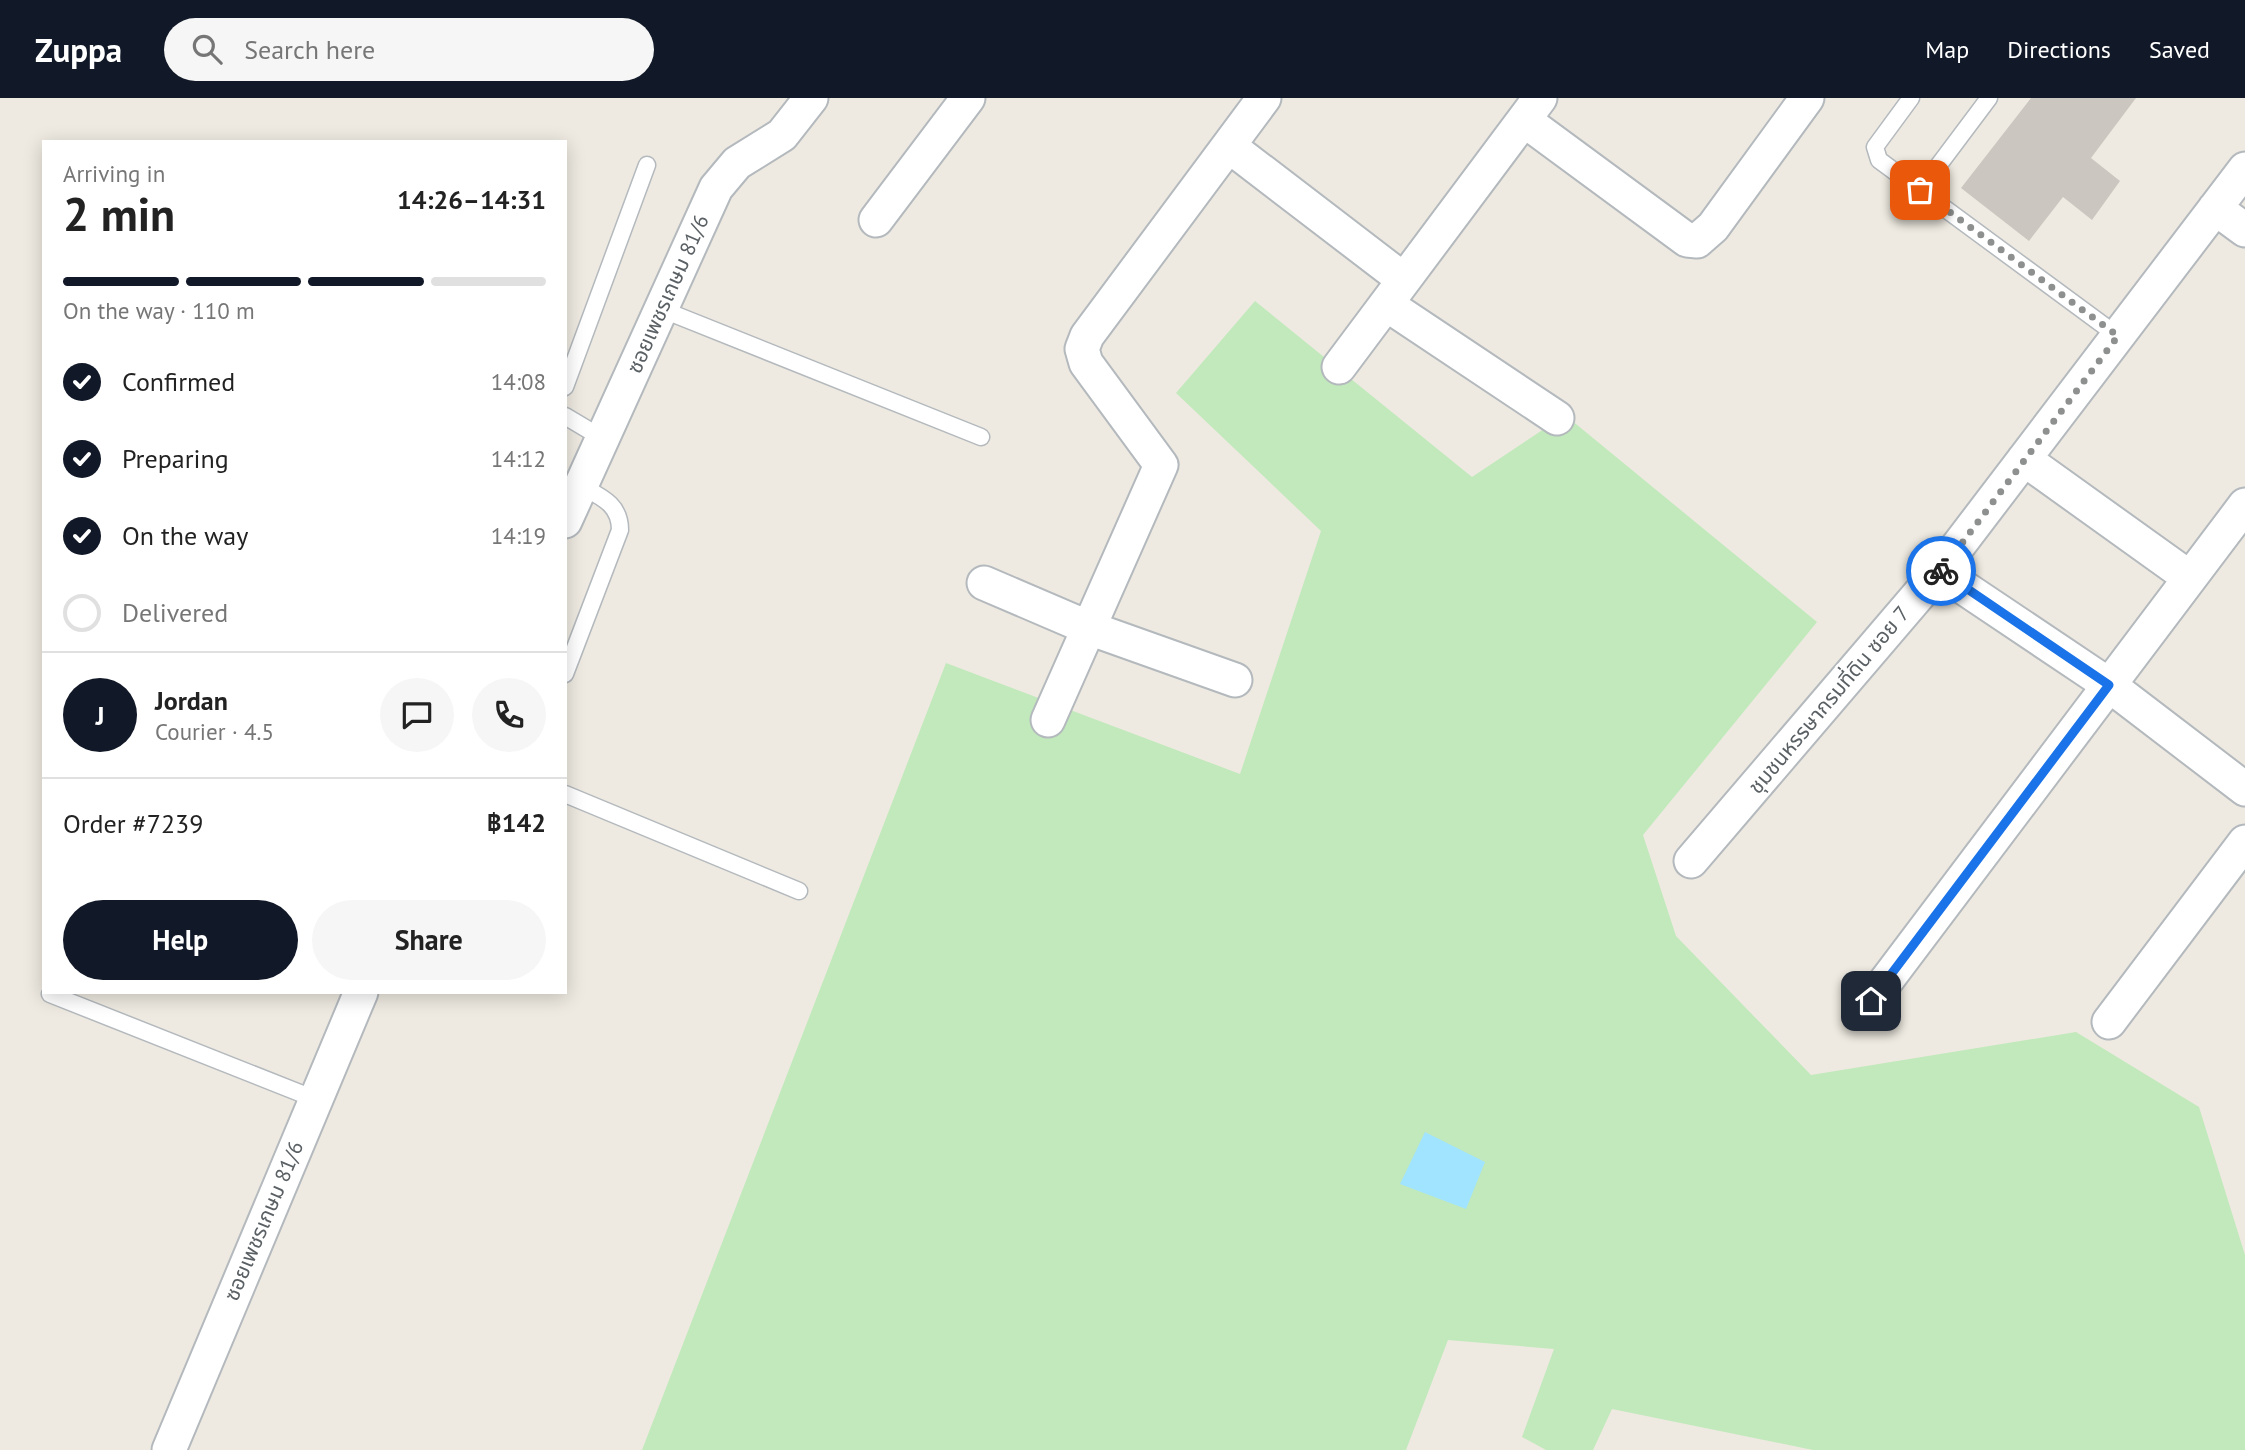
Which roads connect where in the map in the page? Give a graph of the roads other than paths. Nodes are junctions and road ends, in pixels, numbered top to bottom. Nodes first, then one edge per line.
1 (811, 98) edge
2 (968, 98) edge
3 (1264, 98) edge
4 (1807, 98) edge
5 (1912, 98) edge
6 (1989, 98) edge
7 (1532, 109) edge
8 (1229, 146) junction
9 (647, 164) dead end
10 (2245, 169) edge
11 (1920, 190) junction
12 (2216, 208) junction
13 (876, 220) dead end
14 (2245, 230) edge
15 (1395, 292) junction
16 (661, 309) junction
17 (2118, 336) junction
18 (1339, 367) dead end
19 (567, 382) edge
20 (567, 417) edge
21 (1557, 418) dead end
22 (981, 437) dead end
23 (602, 438) junction
24 (2024, 459) junction
25 (2245, 505) edge
26 (570, 508) edge
27 (1939, 570) junction
28 (2190, 578) junction
29 (984, 583) dead end
30 (1089, 628) junction
31 (567, 669) edge
32 (1235, 680) dead end
33 (2109, 685) junction
34 (1048, 720) dead end
35 (2245, 789) edge
36 (567, 795) edge
37 (2245, 842) edge
38 (1691, 862) dead end
39 (799, 891) dead end
40 (50, 994) edge
41 (360, 994) edge
42 (1871, 1001) dead end
43 (2109, 1022) dead end
44 (314, 1099) junction
45 (169, 1450) edge

1 - 16 street, ซอยเพชรเกษม 81/6
2 - 13 street
3 - 8 street
4 - 7 street
5 - 11 lane
6 - 11 lane
7 - 15 street
8 - 15 street
8 - 30 street
9 - 19 lane
10 - 12 street, ชุมชนหรรษากรมที่ดิน ซอย 7
11 - 17 lane
12 - 14 street
12 - 17 street, ชุมชนหรรษากรมที่ดิน ซอย 7
15 - 18 street
15 - 21 street
16 - 22 lane
16 - 23 street, ซอยเพชรเกษม 81/6
17 - 24 street, ชุมชนหรรษากรมที่ดิน ซอย 7
20 - 23 lane
23 - 26 street, ซอยเพชรเกษม 81/6
24 - 27 street, ชุมชนหรรษากรมที่ดิน ซอย 7
24 - 28 street
25 - 28 street
26 - 31 lane
27 - 33 street
27 - 38 street, ชุมชนหรรษากรมที่ดิน ซอย 7
28 - 33 street
29 - 30 street
30 - 32 street
30 - 34 street
33 - 35 street
33 - 42 street
36 - 39 lane
37 - 43 street
40 - 44 lane
41 - 44 street, ซอยเพชรเกษม 81/6
44 - 45 street, ซอยเพชรเกษม 81/6

